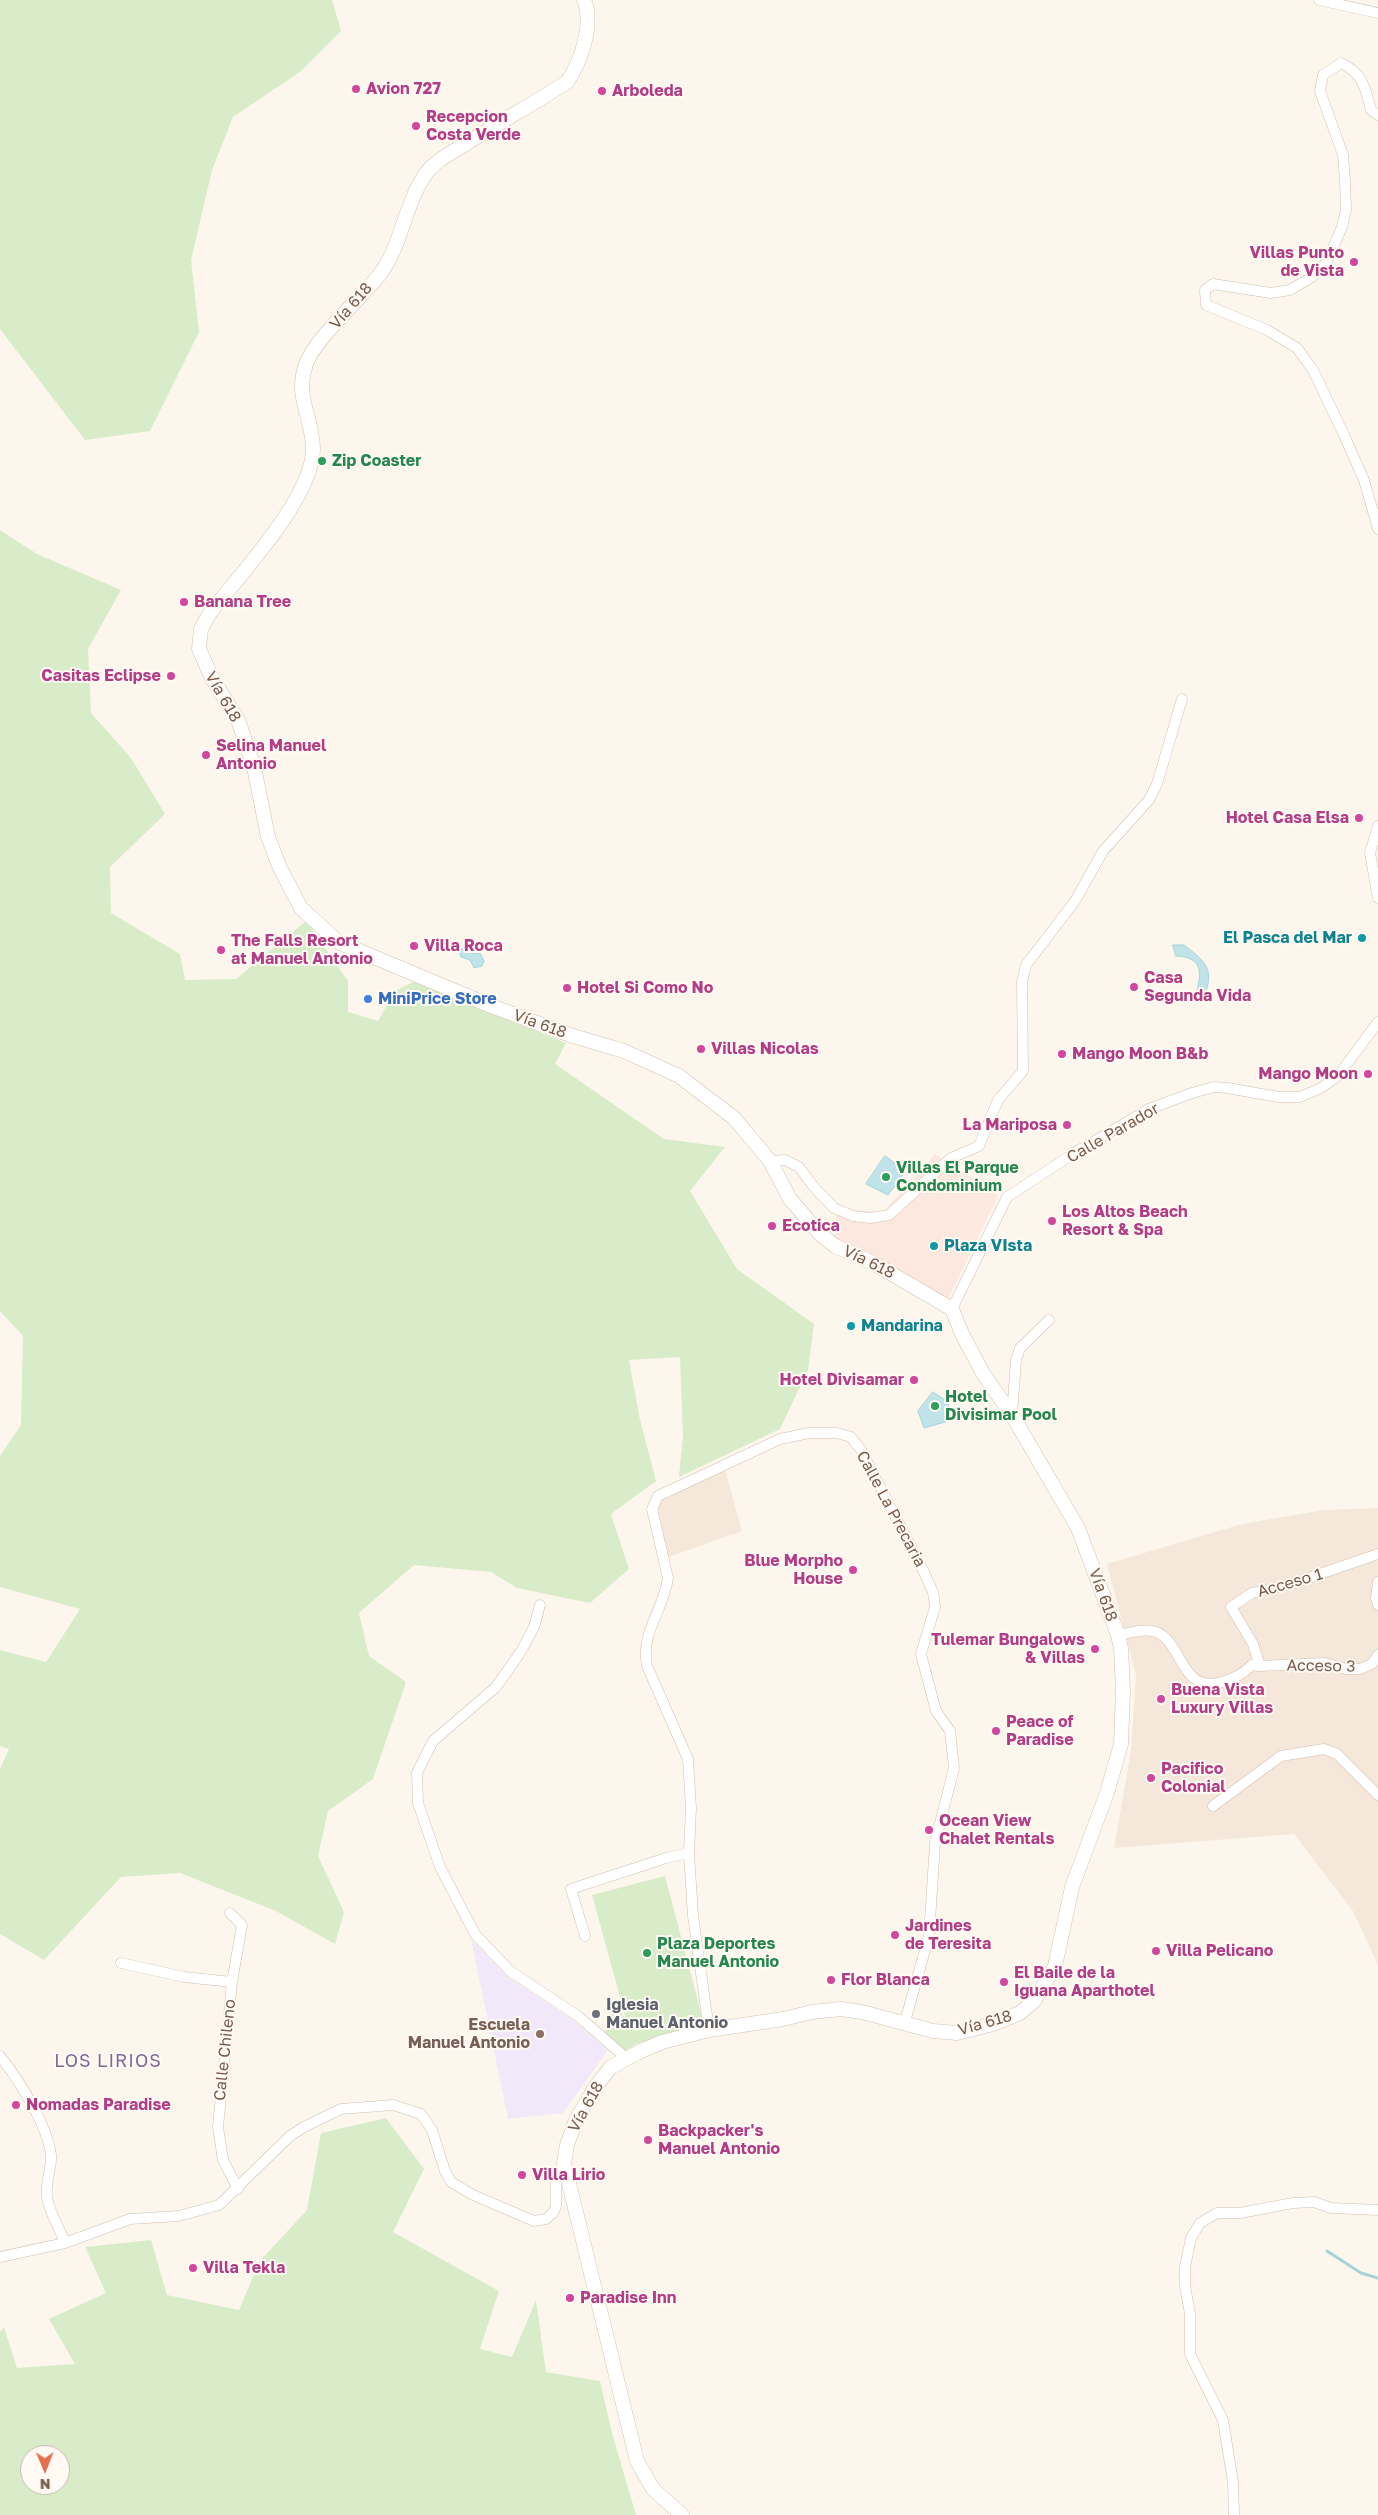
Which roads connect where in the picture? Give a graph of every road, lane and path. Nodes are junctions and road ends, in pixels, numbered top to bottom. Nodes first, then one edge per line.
1 (584, 0) edge
2 (1319, 0) edge
3 (1378, 13) edge
4 (1378, 115) edge
5 (1378, 529) edge
6 (1182, 700) dead end
7 (1378, 826) edge
8 (1378, 898) edge
9 (1378, 1022) edge
10 (770, 1161) junction
11 (952, 1309) junction
12 (1049, 1320) dead end
13 (1012, 1415) junction
14 (1378, 1554) edge
15 (1378, 1582) edge
16 (540, 1605) dead end
17 (1378, 1605) edge
18 (1118, 1635) junction
19 (1378, 1655) edge
20 (1260, 1666) junction
21 (1378, 1795) edge
22 (1213, 1806) dead end
23 (689, 1853) junction
24 (230, 1913) dead end
25 (585, 1936) dead end
26 (121, 1963) dead end
27 (232, 1982) junction
28 (904, 2025) junction
29 (709, 2030) junction
30 (0, 2056) edge
31 (626, 2058) junction
32 (564, 2163) junction
33 (238, 2188) junction
34 (1378, 2210) edge
35 (65, 2243) junction
36 (0, 2257) edge
37 (682, 2515) edge
38 (1234, 2515) edge

1 - 10 street, Vía 618
2 - 3 street
4 - 5 street
6 - 10 street
7 - 8 street
9 - 11 street, Calle Parador
10 - 11 street, Vía 618
11 - 13 street, Vía 618
12 - 13 street
13 - 18 street, Vía 618
14 - 20 street, Acceso 1
15 - 17 street
16 - 31 street
18 - 20 street
18 - 28 street, Vía 618
19 - 20 street, Acceso 3
21 - 22 street
23 - 25 street
23 - 28 street, Calle La Precaria
23 - 29 street, Calle La Precaria
24 - 27 street, Calle Chileno
26 - 27 street
27 - 33 street, Calle Chileno
28 - 29 street, Vía 618
29 - 31 street, Vía 618
30 - 35 street
31 - 32 street, Vía 618
32 - 33 street
32 - 37 street, Vía 618
33 - 35 street
34 - 38 street
35 - 36 street

